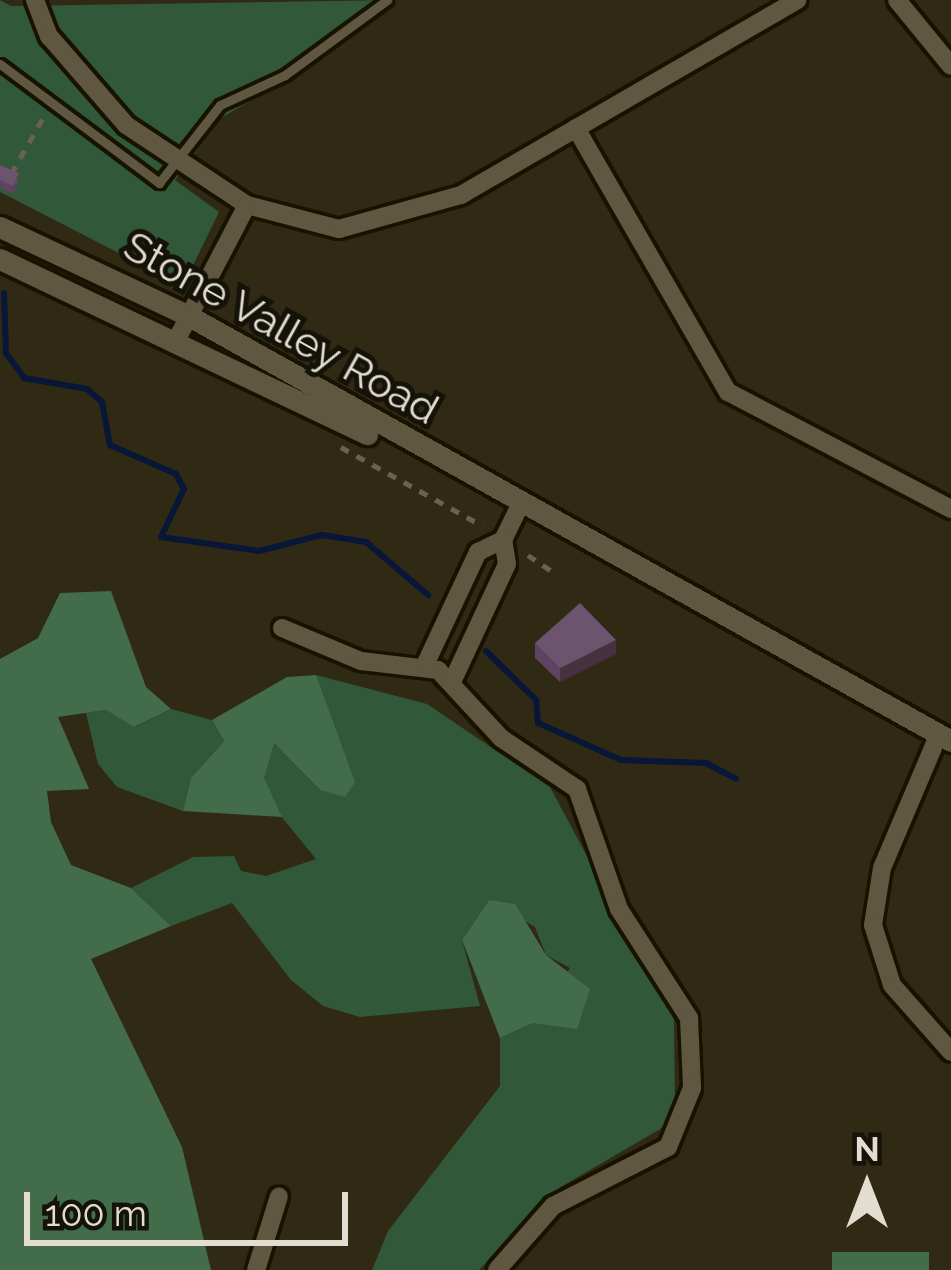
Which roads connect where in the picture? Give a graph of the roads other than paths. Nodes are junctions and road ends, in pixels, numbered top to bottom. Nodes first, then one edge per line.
1 (35, 0) edge
2 (387, 0) edge
3 (798, 0) edge
4 (897, 0) edge
5 (0, 64) edge
6 (951, 66) edge
7 (576, 128) junction
8 (180, 163) junction
9 (247, 205) junction
10 (0, 227) edge
11 (0, 259) edge
12 (189, 316) junction
13 (176, 341) junction
14 (519, 507) junction
15 (951, 509) edge
16 (503, 540) junction
17 (282, 628) dead end
18 (438, 672) junction
19 (944, 738) edge
20 (951, 1052) edge
21 (279, 1196) dead end
22 (256, 1270) edge
23 (497, 1270) edge

1 - 8 street
2 - 8 lane
3 - 7 street
4 - 6 street
5 - 8 lane
7 - 9 street
7 - 15 street
8 - 9 street
9 - 12 street
10 - 12 street, Stone Valley Road
11 - 13 street, Stone Valley Road
12 - 13 street
12 - 14 street, Stone Valley Road
13 - 14 street, Stone Valley Road
14 - 16 street
14 - 19 street, Stone Valley Road
16 - 18 street
16 - 18 street
17 - 18 street
18 - 23 street
19 - 20 street
21 - 22 street

